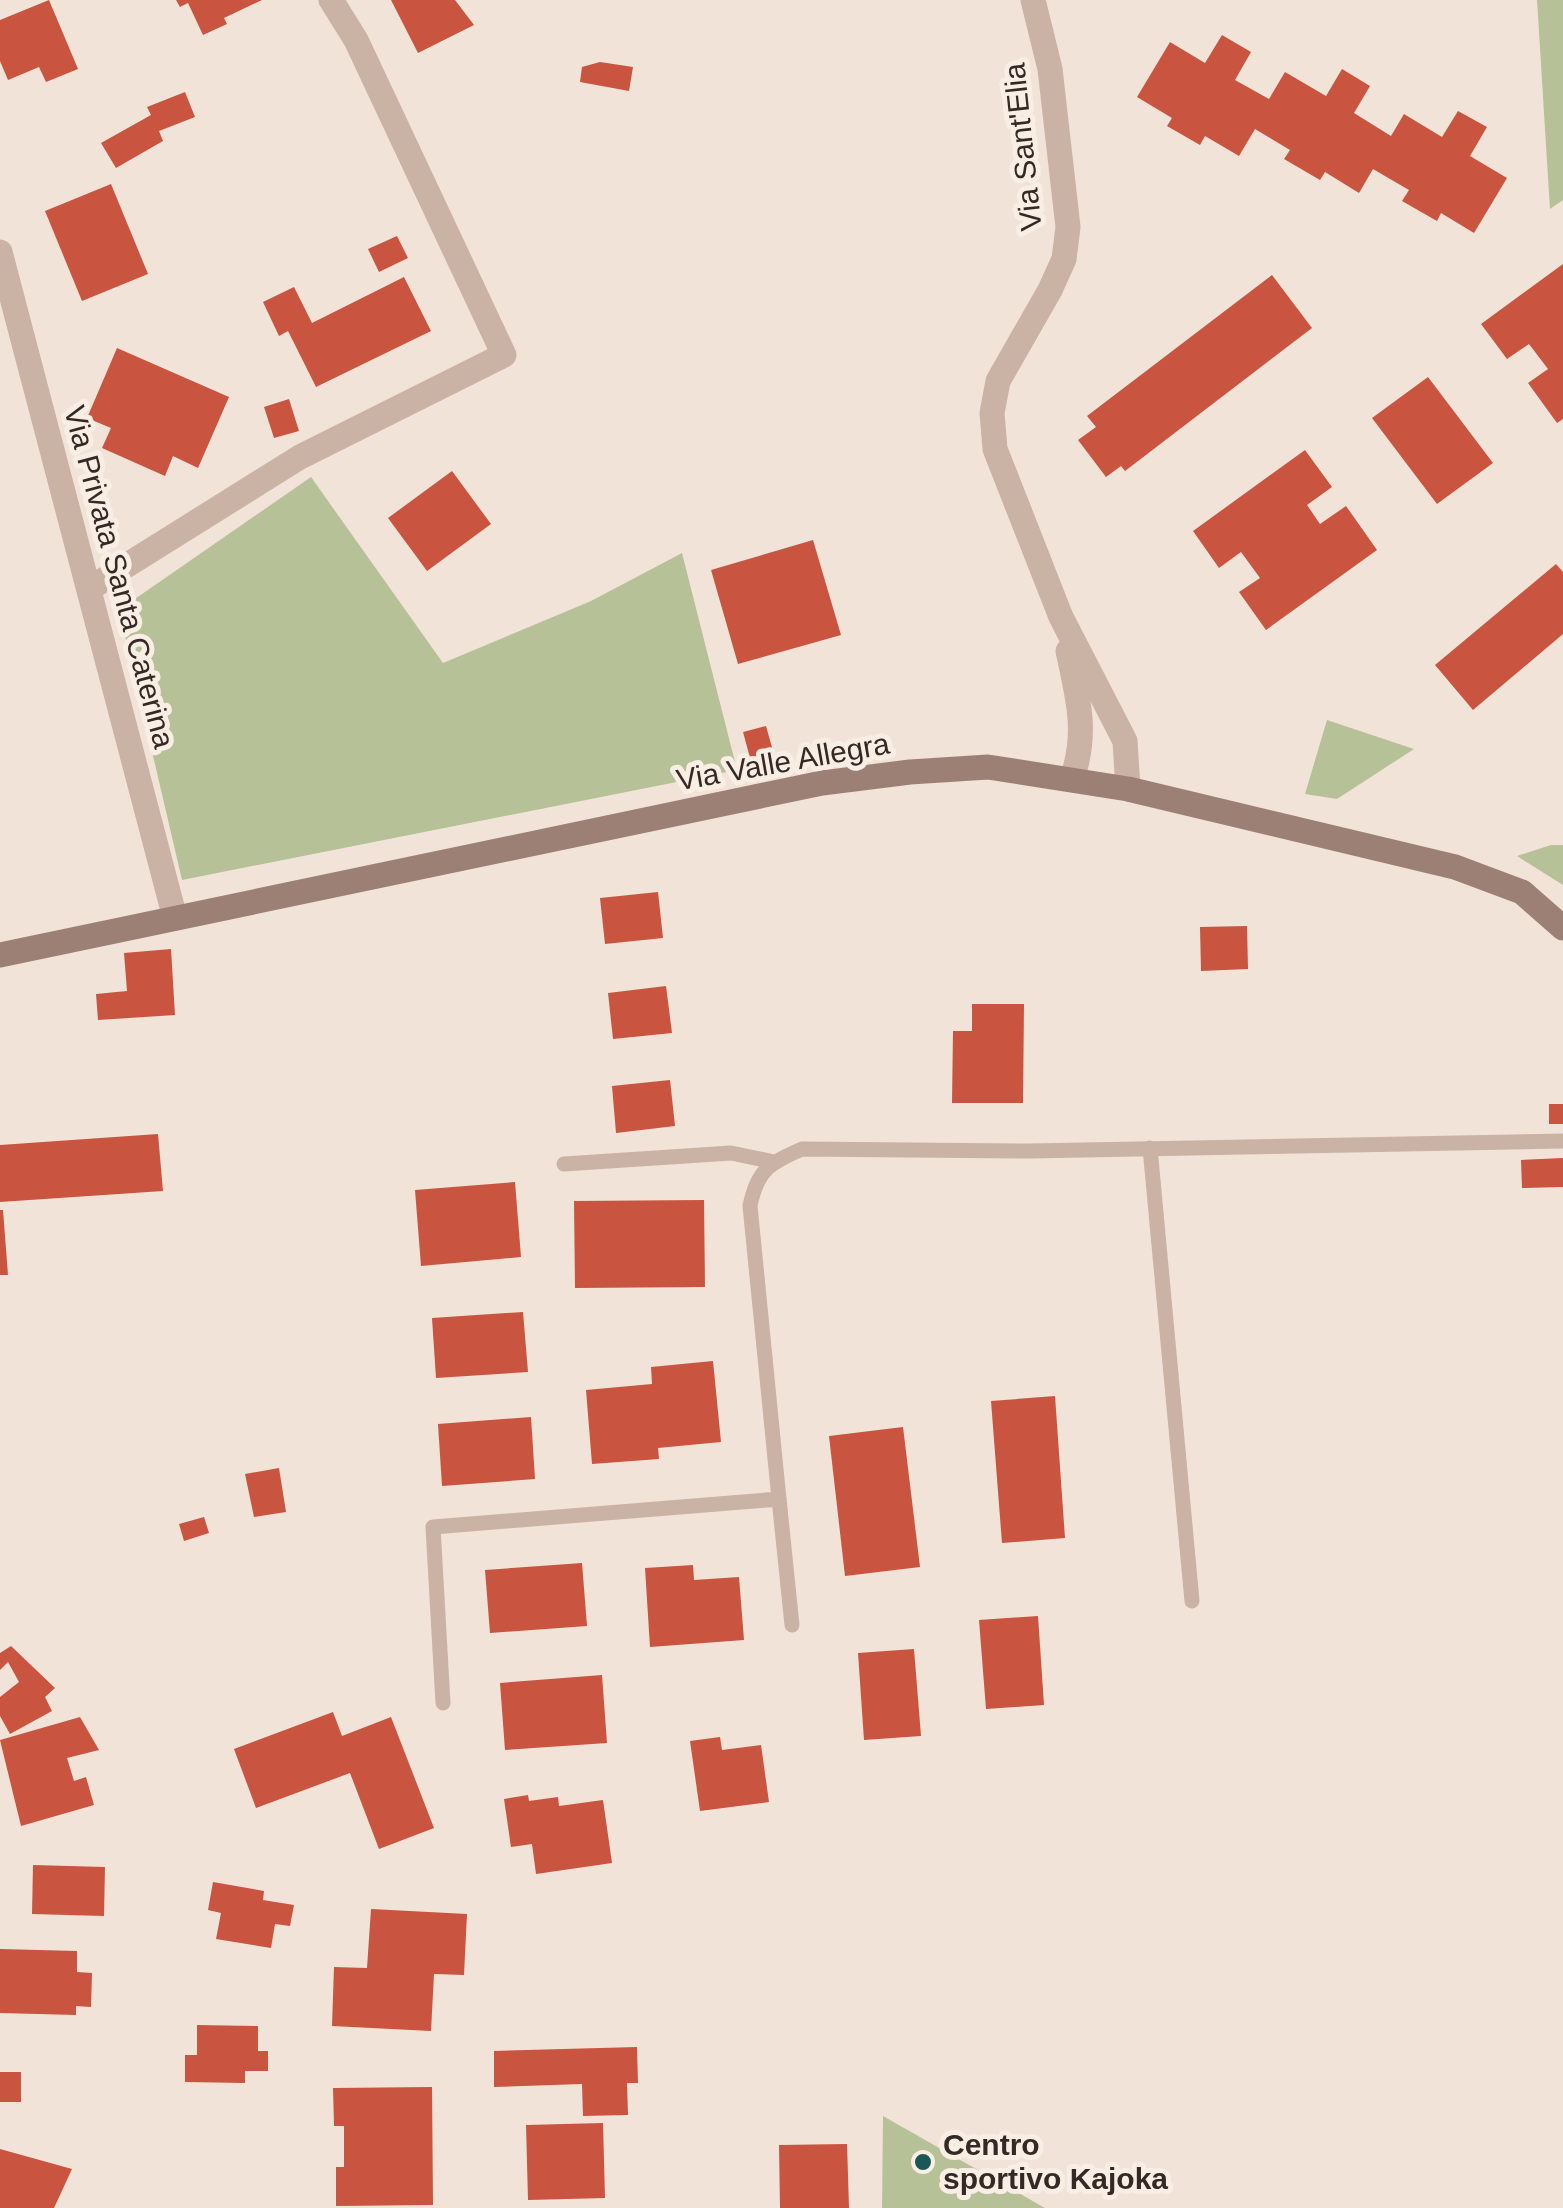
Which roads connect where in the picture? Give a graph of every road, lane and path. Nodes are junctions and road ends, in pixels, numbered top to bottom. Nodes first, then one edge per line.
1 (331, 0) edge
2 (1033, 0) edge
3 (0, 252) edge
4 (4, 280) edge
5 (90, 589) junction
6 (1061, 617) junction
7 (1072, 779) junction
8 (1128, 789) junction
9 (175, 918) junction
10 (1563, 928) edge
11 (0, 955) edge
12 (1563, 1141) edge
13 (1150, 1148) junction
14 (774, 1162) junction
15 (564, 1164) dead end
16 (780, 1498) junction
17 (1192, 1601) dead end
18 (792, 1626) dead end
19 (443, 1703) dead end

1 - 5 street
2 - 6 street, Via Sant'Elia
3 - 4 street, Via Privata Santa Caterina
4 - 5 street, Via Privata Santa Caterina
5 - 9 street, Via Privata Santa Caterina
6 - 7 street
6 - 8 street
7 - 8 main road, Via Valle Allegra
7 - 9 main road, Via Valle Allegra
8 - 10 main road, Via Valle Allegra
9 - 11 main road, Via Valle Allegra
12 - 13 lane
13 - 14 lane
13 - 17 lane
14 - 15 lane
14 - 16 lane
16 - 18 lane
16 - 19 lane

